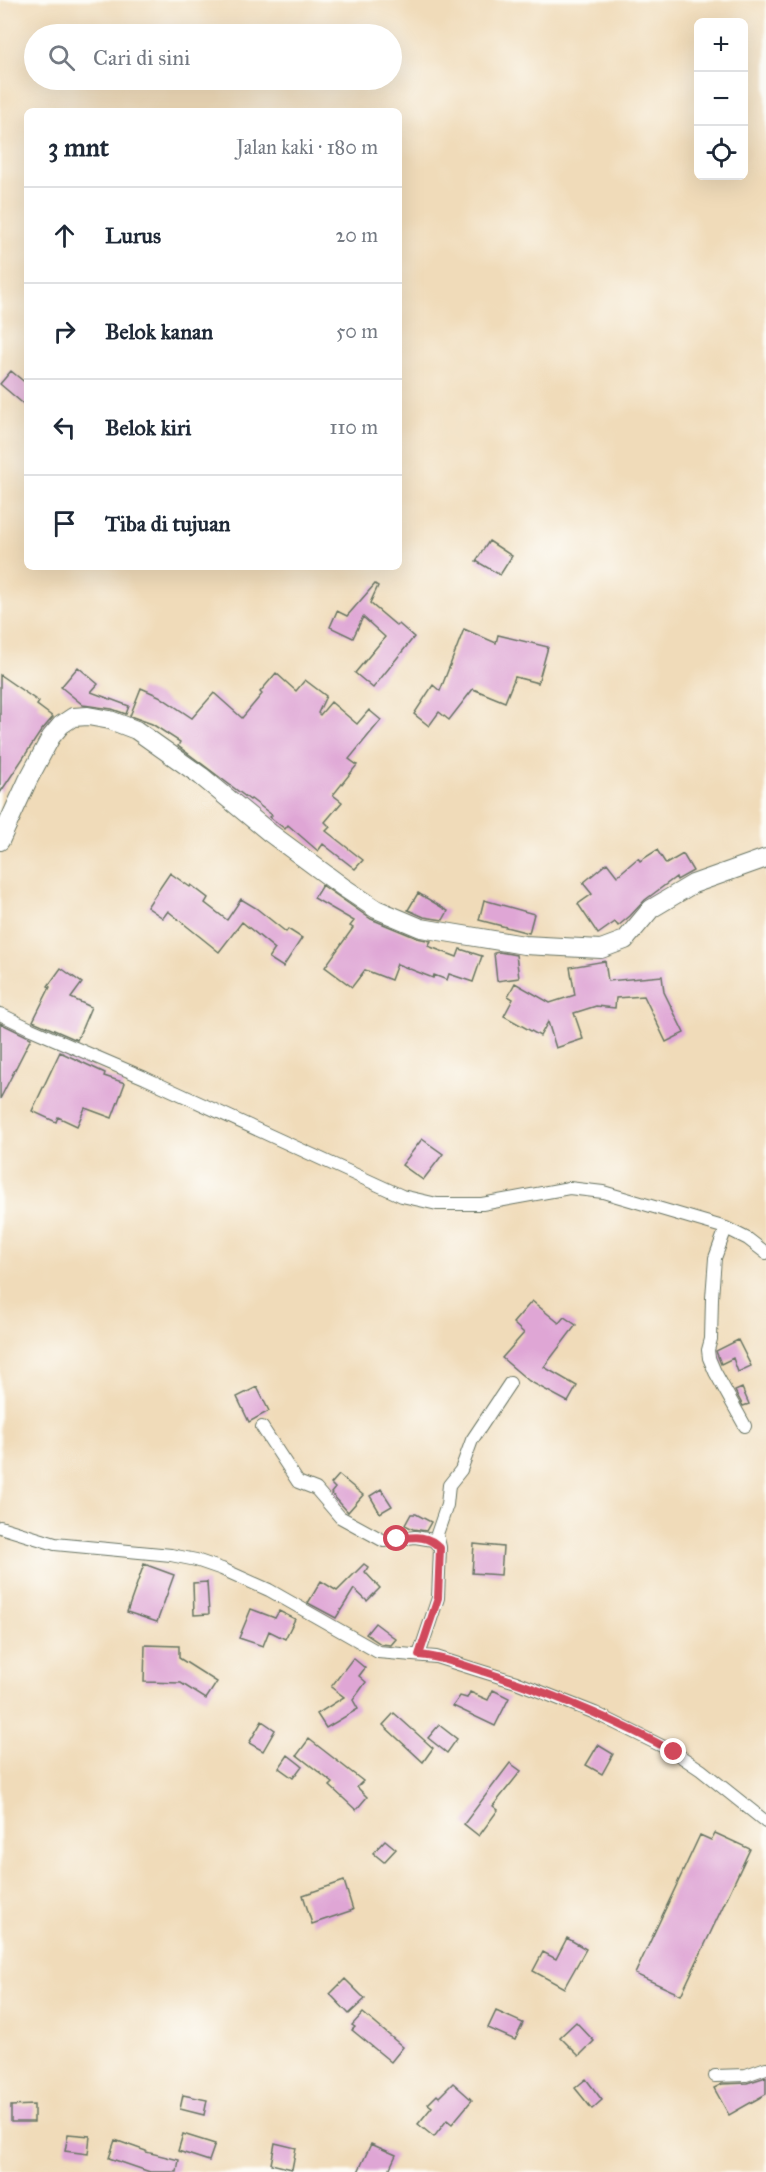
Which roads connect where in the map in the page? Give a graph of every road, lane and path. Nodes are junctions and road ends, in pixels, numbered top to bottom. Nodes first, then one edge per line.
1 (0, 841) edge
2 (766, 858) edge
3 (0, 1014) edge
4 (726, 1228) junction
5 (766, 1253) edge
6 (510, 1383) dead end
7 (745, 1426) dead end
8 (262, 1427) dead end
9 (0, 1527) edge
10 (440, 1548) junction
11 (419, 1655) junction
12 (766, 1822) edge
13 (766, 2068) edge
14 (715, 2076) dead end

1 - 2 street
3 - 4 street
4 - 5 street
4 - 7 street
6 - 10 street
8 - 10 street
9 - 11 street
10 - 11 street
11 - 12 street
13 - 14 street

